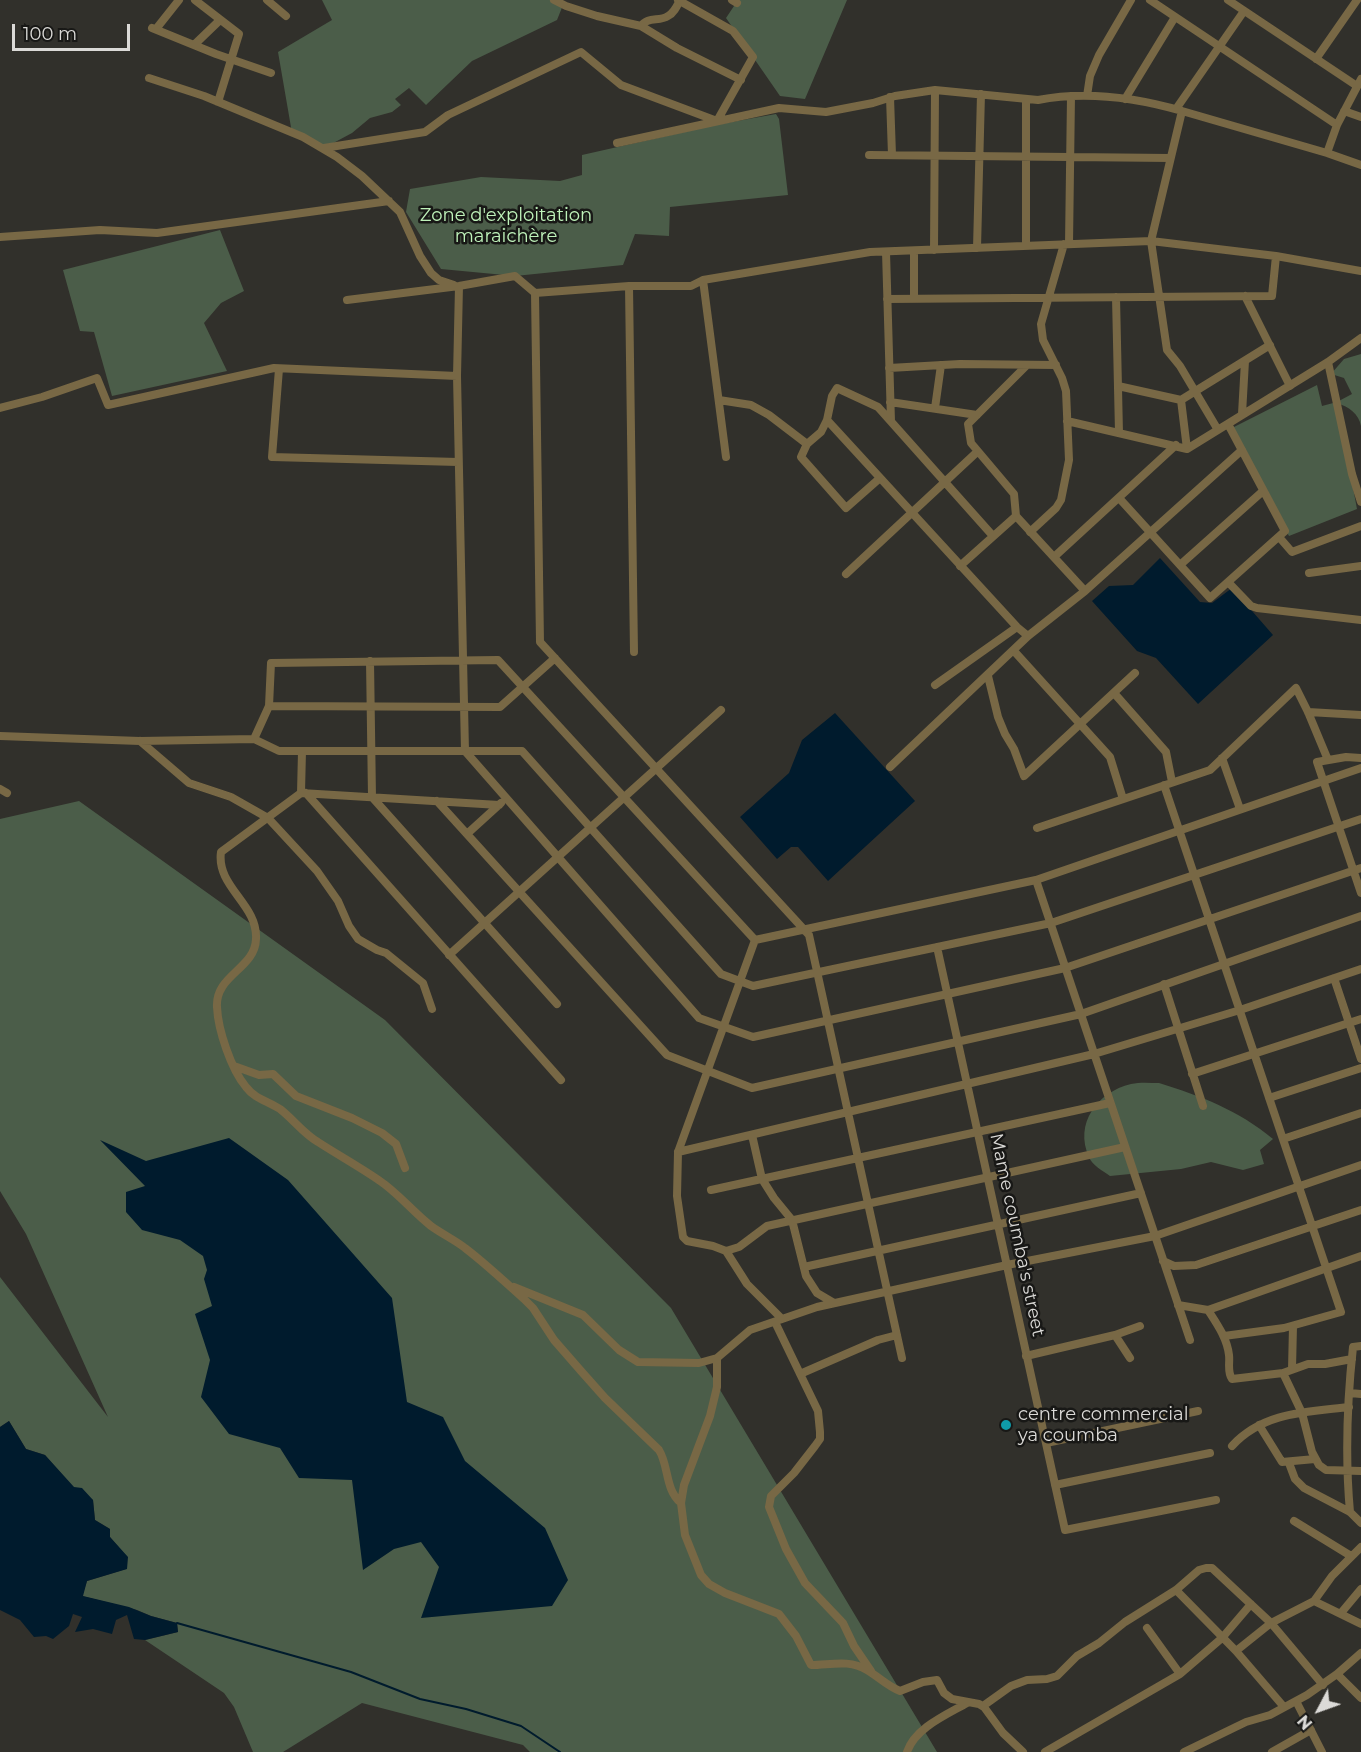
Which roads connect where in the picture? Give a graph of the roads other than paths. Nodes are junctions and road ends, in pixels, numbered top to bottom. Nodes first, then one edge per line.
1 (179, 0) edge
2 (195, 0) edge
3 (554, 0) edge
4 (679, 0) edge
5 (1131, 0) edge
6 (1150, 0) edge
7 (1228, 0) edge
8 (269, 1) edge
9 (1357, 4) edge
10 (1244, 11) junction
11 (286, 16) dead end
12 (1175, 17) junction
13 (220, 20) junction
14 (641, 26) junction
15 (194, 45) junction
16 (1220, 46) junction
17 (231, 59) junction
18 (1316, 59) junction
19 (271, 73) dead end
20 (149, 78) dead end
21 (741, 80) junction
22 (1359, 83) edge
23 (935, 90) junction
24 (981, 94) junction
25 (1071, 96) junction
26 (1087, 96) junction
27 (890, 97) junction
28 (1026, 99) junction
29 (1125, 99) junction
30 (218, 102) junction
31 (1179, 110) junction
32 (1344, 111) junction
33 (1361, 117) edge
34 (717, 121) junction
35 (1337, 125) junction
36 (617, 143) dead end
37 (324, 148) junction
38 (1327, 153) junction
39 (869, 155) dead end
40 (891, 155) junction
41 (935, 156) junction
42 (979, 156) junction
43 (1026, 157) junction
44 (1070, 157) junction
45 (1170, 158) junction
46 (1361, 165) edge
47 (389, 201) junction
48 (0, 237) edge
49 (1151, 241) junction
50 (1066, 244) junction
51 (1026, 246) junction
52 (977, 248) junction
53 (934, 250) junction
54 (914, 251) junction
55 (886, 252) junction
56 (1276, 256) junction
57 (1361, 271) edge
58 (703, 280) junction
59 (459, 286) junction
60 (629, 286) junction
61 (535, 293) junction
62 (1245, 296) junction
63 (1116, 297) junction
64 (1159, 297) junction
65 (1049, 298) junction
66 (887, 299) junction
67 (914, 299) junction
68 (347, 300) dead end
69 (1361, 338) edge
70 (1270, 345) junction
71 (1245, 361) junction
72 (1328, 362) junction
73 (941, 365) junction
74 (1027, 365) junction
75 (1056, 366) junction
76 (889, 368) junction
77 (279, 369) junction
78 (457, 376) junction
79 (1118, 386) junction
80 (1290, 386) junction
81 (1194, 392) junction
82 (719, 400) junction
83 (1181, 400) junction
84 (890, 402) junction
85 (0, 408) edge
86 (935, 408) junction
87 (1242, 414) junction
88 (977, 415) junction
89 (827, 420) junction
90 (891, 421) junction
91 (1067, 422) junction
92 (1228, 424) junction
93 (1218, 430) junction
94 (1119, 433) junction
95 (807, 444) junction
96 (1176, 446) junction
97 (1187, 448) junction
98 (1242, 450) junction
99 (977, 452) junction
100 (726, 457) dead end
101 (458, 462) junction
102 (1357, 472) edge
103 (880, 478) junction
104 (945, 482) junction
105 (1263, 491) junction
106 (1119, 498) junction
107 (1361, 502) edge
108 (912, 513) junction
109 (1016, 516) junction
110 (1361, 526) edge
111 (1030, 532) junction
112 (1150, 532) junction
113 (993, 537) junction
114 (1278, 537) junction
115 (1054, 557) junction
116 (1180, 565) junction
117 (960, 566) junction
118 (1361, 566) edge
119 (1309, 573) dead end
120 (846, 574) dead end
121 (1228, 582) junction
122 (1085, 591) junction
123 (1361, 620) edge
124 (1017, 627) junction
125 (1028, 636) junction
126 (1014, 651) junction
127 (634, 652) dead end
128 (555, 658) junction
129 (463, 660) junction
130 (370, 661) junction
131 (1135, 673) dead end
132 (988, 676) junction
133 (935, 685) dead end
134 (522, 687) junction
135 (1114, 693) junction
136 (269, 706) junction
137 (371, 707) junction
138 (464, 707) junction
139 (721, 710) dead end
140 (1308, 712) junction
141 (1361, 715) edge
142 (1080, 724) junction
143 (0, 736) edge
144 (254, 740) junction
145 (140, 741) junction
146 (302, 751) junction
147 (372, 751) junction
148 (465, 751) junction
149 (1222, 758) junction
150 (1361, 758) edge
151 (1328, 760) junction
152 (890, 767) dead end
153 (656, 768) junction
154 (1361, 768) edge
155 (1323, 780) junction
156 (1168, 784) junction
157 (303, 793) junction
158 (372, 797) junction
159 (624, 797) junction
160 (1123, 799) junction
161 (437, 801) junction
162 (503, 802) junction
163 (1240, 809) junction
164 (268, 818) junction
165 (1361, 819) edge
166 (1339, 826) junction
167 (591, 827) junction
168 (1037, 828) dead end
169 (1179, 830) junction
170 (468, 833) junction
171 (558, 857) junction
172 (1357, 869) edge
173 (1195, 875) junction
174 (1036, 880) junction
175 (520, 891) junction
176 (1361, 893) edge
177 (1361, 916) edge
178 (1209, 920) junction
179 (485, 923) junction
180 (1051, 923) junction
181 (803, 928) junction
182 (755, 940) junction
183 (937, 947) junction
184 (449, 955) junction
185 (1224, 963) junction
186 (1065, 968) junction
187 (1361, 969) edge
188 (817, 972) junction
189 (1334, 978) junction
190 (740, 981) junction
191 (1164, 984) junction
192 (948, 994) junction
193 (557, 1004) dead end
194 (432, 1009) dead end
195 (1240, 1010) junction
196 (1081, 1014) junction
197 (1361, 1019) edge
198 (828, 1021) junction
199 (1349, 1023) junction
200 (723, 1027) junction
201 (1178, 1029) junction
202 (958, 1041) junction
203 (1254, 1053) junction
204 (1094, 1054) junction
205 (1361, 1059) edge
206 (234, 1066) junction
207 (838, 1068) junction
208 (1361, 1068) edge
209 (708, 1071) junction
210 (1192, 1074) junction
211 (561, 1080) dead end
212 (967, 1084) junction
213 (1269, 1098) junction
214 (1110, 1103) junction
215 (1203, 1107) dead end
216 (848, 1113) junction
217 (1361, 1113) edge
218 (978, 1132) junction
219 (752, 1136) junction
220 (1283, 1139) junction
221 (1125, 1148) junction
222 (678, 1152) junction
223 (858, 1158) junction
224 (1361, 1165) edge
225 (405, 1168) dead end
226 (988, 1178) junction
227 (762, 1179) junction
228 (1299, 1186) junction
229 (711, 1190) dead end
230 (1141, 1193) junction
231 (868, 1204) junction
232 (1361, 1210) edge
233 (792, 1220) junction
234 (998, 1224) junction
235 (1313, 1226) junction
236 (1155, 1236) junction
237 (726, 1251) junction
238 (879, 1251) junction
239 (1361, 1256) edge
240 (1163, 1261) junction
241 (1007, 1265) junction
242 (804, 1267) junction
243 (1327, 1268) junction
244 (508, 1284) junction
245 (888, 1291) junction
246 (834, 1303) junction
247 (1178, 1305) junction
248 (1208, 1310) junction
249 (779, 1320) junction
250 (1140, 1326) dead end
251 (1293, 1326) junction
252 (897, 1335) junction
253 (1115, 1335) junction
254 (1224, 1336) junction
255 (1190, 1340) dead end
256 (1361, 1346) edge
257 (1026, 1356) junction
258 (717, 1358) junction
259 (902, 1358) dead end
260 (1130, 1358) dead end
261 (1352, 1359) junction
262 (1292, 1369) junction
263 (1282, 1372) junction
264 (800, 1374) junction
265 (1350, 1393) junction
266 (1361, 1394) edge
267 (1349, 1407) junction
268 (1198, 1411) dead end
269 (1302, 1413) junction
270 (1259, 1425) junction
271 (1046, 1443) junction
272 (1232, 1446) dead end
273 (1210, 1453) dead end
274 (1315, 1459) junction
275 (1289, 1463) junction
276 (1347, 1471) junction
277 (1361, 1471) edge
278 (1055, 1485) junction
279 (1216, 1500) dead end
280 (681, 1503) junction
281 (1350, 1512) junction
282 (1294, 1521) dead end
283 (1361, 1524) edge
284 (1361, 1547) edge
285 (1351, 1556) junction
286 (1361, 1588) edge
287 (1176, 1590) junction
288 (1314, 1601) junction
289 (1251, 1604) junction
290 (1341, 1613) junction
291 (1270, 1623) junction
292 (1361, 1624) edge
293 (1148, 1628) dead end
294 (1222, 1638) junction
295 (1236, 1651) junction
296 (1361, 1653) edge
297 (873, 1674) junction
298 (1180, 1674) junction
299 (1337, 1674) junction
300 (1323, 1685) junction
301 (1361, 1698) edge
302 (1296, 1701) junction
303 (967, 1702) junction
304 (983, 1706) junction
305 (1284, 1707) junction
306 (1311, 1730) junction
307 (1202, 1748) edge
308 (907, 1752) edge
309 (1023, 1752) edge
310 (1045, 1752) edge
311 (1184, 1752) edge
312 (1272, 1752) edge
313 (1322, 1752) edge

1 - 15 street
2 - 13 street
3 - 14 street
4 - 14 street
4 - 21 street
5 - 26 street
6 - 12 street
7 - 10 street
8 - 11 street
9 - 18 street
10 - 16 street
10 - 18 street
12 - 16 street
12 - 29 street
13 - 15 street
13 - 17 street
14 - 21 street
15 - 17 street
16 - 31 street
16 - 35 street
17 - 19 street
17 - 30 street
18 - 22 street
20 - 30 street
21 - 34 street
22 - 32 street
23 - 24 street
23 - 27 street
23 - 41 street
24 - 28 street
24 - 42 street
25 - 26 street
25 - 28 street
25 - 44 street
26 - 29 street
27 - 34 street
27 - 40 street
28 - 43 street
29 - 31 street
30 - 37 street
31 - 38 street
31 - 45 street
32 - 33 street
32 - 35 street
34 - 36 street
34 - 37 street
35 - 38 street
37 - 47 street
38 - 46 street
39 - 40 street
40 - 41 street
41 - 42 street
41 - 53 street
42 - 43 street
42 - 52 street
43 - 44 street
43 - 51 street
44 - 45 street
44 - 50 street
45 - 49 street
47 - 48 street
47 - 59 street
49 - 50 street
49 - 56 street
49 - 64 street
50 - 51 street
50 - 65 street
51 - 52 street
52 - 53 street
53 - 54 street
54 - 55 street
54 - 67 street
55 - 58 street
55 - 66 street
56 - 57 street
56 - 62 street
58 - 60 street
58 - 82 street
59 - 61 street
59 - 68 street
59 - 78 street
60 - 61 street
60 - 127 street
61 - 128 street
62 - 64 street
62 - 70 street
63 - 64 street
63 - 65 street
63 - 79 street
64 - 81 street
65 - 67 street
65 - 75 street
66 - 67 street
66 - 76 street
69 - 72 street
70 - 71 street
70 - 80 street
71 - 81 street
71 - 87 street
72 - 80 street
72 - 102 street
73 - 74 street
73 - 76 street
73 - 86 street
74 - 75 street
74 - 88 street
75 - 91 street
76 - 84 street
77 - 78 street
77 - 85 street
77 - 101 street
78 - 101 street
79 - 83 street
79 - 94 street
80 - 87 street
81 - 83 street
81 - 93 street
82 - 95 street
82 - 100 street
83 - 97 street
84 - 86 street
84 - 90 street
86 - 88 street
87 - 92 street
88 - 99 street
89 - 90 street
89 - 95 street
89 - 103 street
90 - 104 street
91 - 94 street
91 - 111 street
92 - 93 street
92 - 98 street
93 - 97 street
94 - 96 street
95 - 103 street
96 - 97 street
96 - 106 street
98 - 105 street
98 - 112 street
99 - 104 street
99 - 109 street
101 - 129 street
102 - 107 street
103 - 108 street
104 - 108 street
104 - 113 street
105 - 114 street
105 - 116 street
106 - 112 street
106 - 115 street
108 - 117 street
108 - 120 street
109 - 111 street
109 - 113 street
110 - 114 street
111 - 115 street
112 - 116 street
112 - 122 street
113 - 117 street
114 - 121 street
115 - 122 street
116 - 121 street
117 - 124 street
118 - 119 street
121 - 123 street
122 - 125 street
124 - 125 street
124 - 133 street
125 - 126 street
126 - 132 street
126 - 142 street
128 - 134 street
128 - 153 street
129 - 130 street
129 - 134 street
129 - 138 street
130 - 136 street
130 - 137 street
131 - 135 street
132 - 142 street
132 - 152 street
134 - 138 street
134 - 159 street
135 - 142 street
135 - 156 street
136 - 137 street
136 - 144 street
137 - 138 street
137 - 147 street
138 - 148 street
139 - 153 street
140 - 141 street
140 - 149 street
140 - 151 street
142 - 160 street
143 - 145 street
144 - 145 street
144 - 146 street
145 - 164 street
146 - 147 street
146 - 157 street
147 - 148 street
147 - 158 street
148 - 162 street
148 - 167 street
149 - 156 street
149 - 163 street
150 - 151 street
151 - 155 street
153 - 159 street
153 - 181 street
154 - 155 street
155 - 163 street
155 - 166 street
156 - 160 street
156 - 169 street
157 - 158 street
157 - 164 street
157 - 184 street
158 - 161 street
158 - 179 street
159 - 167 street
159 - 182 street
160 - 168 street
161 - 162 street
161 - 170 street
162 - 170 street
162 - 171 street
163 - 169 street
164 - 194 street
164 - 206 street
165 - 166 street
166 - 172 street
166 - 173 street
167 - 171 street
167 - 190 street
169 - 173 street
169 - 174 street
170 - 175 street
171 - 175 street
171 - 200 street
172 - 176 street
172 - 178 street
173 - 178 street
173 - 180 street
174 - 180 street
174 - 181 street
175 - 179 street
175 - 209 street
177 - 185 street
178 - 185 street
178 - 186 street
179 - 184 street
179 - 193 street
180 - 183 street
180 - 186 street
181 - 182 street
181 - 188 street
182 - 190 street
183 - 188 street
183 - 192 street, Mame coumba's street
184 - 211 street
185 - 191 street
185 - 195 street
186 - 192 street
186 - 196 street
187 - 189 street
188 - 190 street
188 - 198 street
189 - 195 street
189 - 199 street
190 - 200 street
191 - 196 street
191 - 201 street
192 - 198 street
192 - 202 street, Mame coumba's street
195 - 201 street
195 - 203 street
196 - 202 street
196 - 204 street
197 - 199 street
198 - 200 street
198 - 207 street
199 - 203 street
199 - 205 street
200 - 209 street
201 - 204 street
201 - 210 street
202 - 207 street
202 - 212 street, Mame coumba's street
203 - 210 street
203 - 213 street
204 - 212 street
204 - 214 street
206 - 225 street
206 - 244 street
207 - 209 street
207 - 216 street
208 - 213 street
209 - 222 street
210 - 215 street
212 - 216 street
212 - 218 street, Mame coumba's street
213 - 220 street
214 - 218 street
214 - 221 street
216 - 219 street
216 - 223 street
217 - 220 street
218 - 223 street
218 - 226 street, Mame coumba's street
219 - 222 street
219 - 227 street
220 - 228 street
221 - 226 street
221 - 230 street
222 - 237 street
223 - 227 street
223 - 231 street
224 - 228 street
226 - 231 street
226 - 234 street, Mame coumba's street
227 - 229 street
227 - 233 street
228 - 235 street
228 - 236 street
230 - 234 street
230 - 236 street
231 - 233 street
231 - 238 street
232 - 235 street
233 - 237 street
233 - 242 street
234 - 238 street
234 - 241 street, Mame coumba's street
235 - 240 street
235 - 243 street
236 - 240 street
236 - 241 street
237 - 249 street
238 - 242 street
238 - 245 street
239 - 243 street
240 - 247 street
241 - 245 street
241 - 257 street, Mame coumba's street
242 - 246 street
243 - 248 street
243 - 251 street
244 - 258 street
244 - 280 street
245 - 246 street
245 - 252 street
246 - 249 street
247 - 248 street
247 - 255 street
248 - 254 street
249 - 258 street
249 - 264 street
250 - 253 street
251 - 254 street
251 - 262 street
252 - 259 street
252 - 264 street
253 - 257 street
253 - 260 street
254 - 263 street
256 - 261 street
257 - 271 street, Mame coumba's street
258 - 280 street
261 - 262 street
261 - 265 street
262 - 263 street
263 - 269 street
264 - 297 street
265 - 266 street
265 - 267 street
267 - 269 street
267 - 276 street
268 - 271 street
269 - 270 street
269 - 274 street
270 - 272 street
270 - 275 street
271 - 278 street, Mame coumba's street
273 - 278 street
274 - 275 street
274 - 276 street
275 - 281 street
276 - 277 street
276 - 281 street
278 - 279 street, Mame coumba's street
280 - 297 street
281 - 283 street
282 - 285 street
284 - 285 street
285 - 288 street
286 - 290 street
287 - 289 street
287 - 294 street
287 - 304 street
288 - 290 street
288 - 291 street
289 - 291 street
289 - 294 street
290 - 292 street
291 - 295 street
291 - 300 street
293 - 298 street
294 - 295 street
294 - 298 street
295 - 305 street
296 - 299 street
297 - 303 street
298 - 310 street
299 - 300 street
299 - 301 street
300 - 302 street
302 - 305 street
302 - 306 street
303 - 304 street
303 - 308 street
304 - 309 street
305 - 307 street
306 - 312 street
306 - 313 street
307 - 311 street

